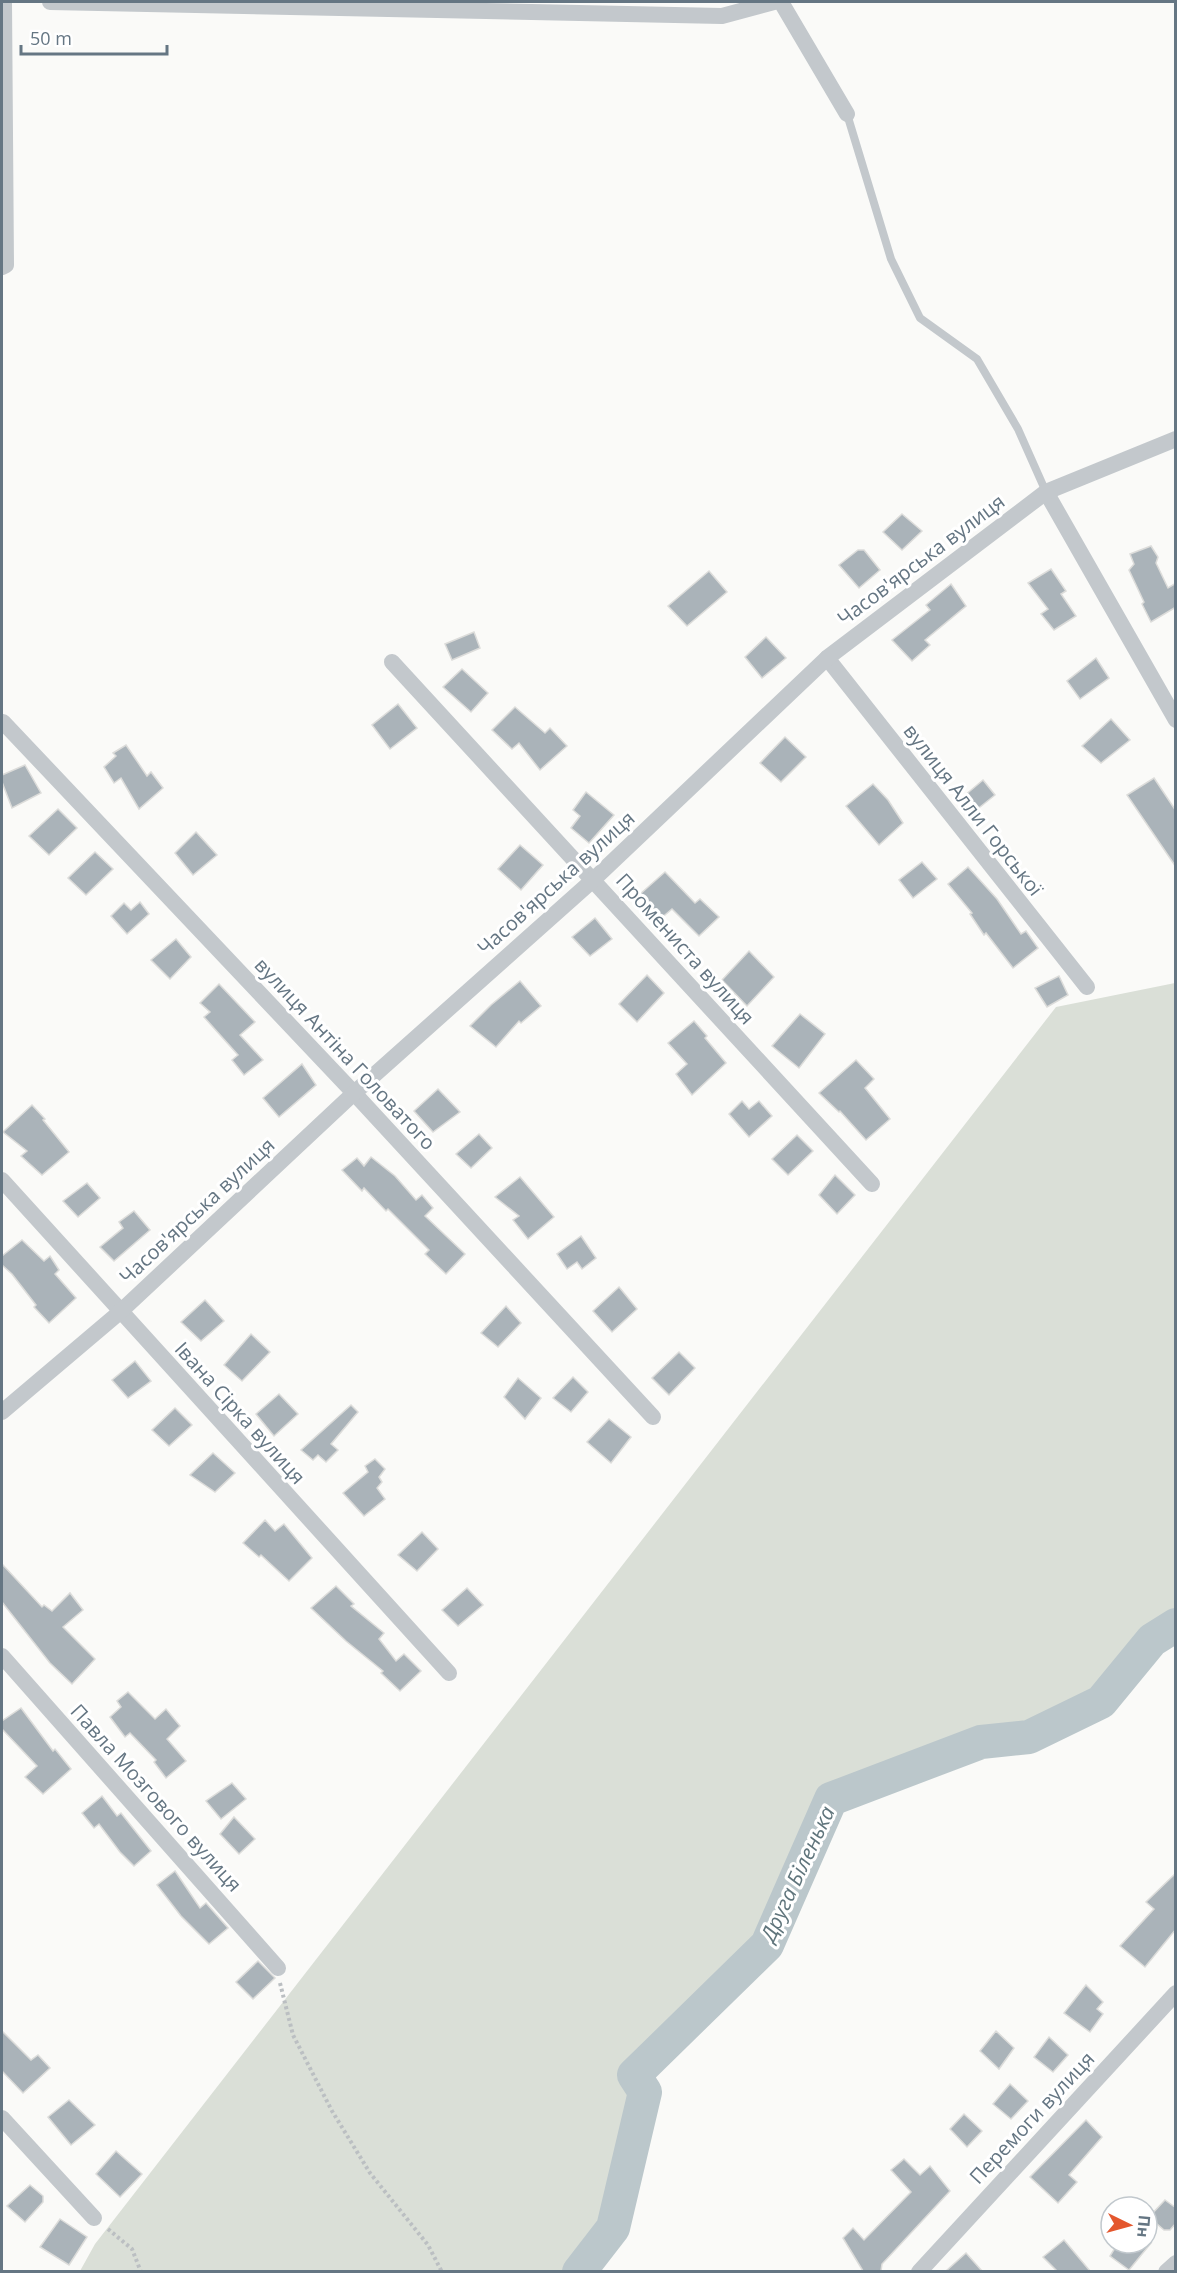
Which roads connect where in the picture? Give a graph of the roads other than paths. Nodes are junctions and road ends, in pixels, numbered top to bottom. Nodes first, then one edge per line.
1 (3, 2) edge
2 (50, 2) edge
3 (774, 2) edge
4 (781, 2) edge
5 (847, 114) joint
6 (4, 266) edge
7 (1176, 439) edge
8 (1046, 492) junction
9 (827, 658) junction
10 (392, 662) dead end
11 (1176, 720) edge
12 (3, 722) dead end
13 (593, 880) junction
14 (1087, 987) dead end
15 (354, 1093) junction
16 (2, 1180) edge
17 (872, 1185) dead end
18 (120, 1312) junction
19 (2, 1412) edge
20 (653, 1417) dead end
21 (2, 1656) edge
22 (449, 1673) dead end
23 (278, 1968) road end
24 (1176, 1993) edge
25 (2, 2118) edge
26 (94, 2218) road end
27 (1176, 2262) edge
28 (919, 2271) edge
29 (1166, 2271) edge

1 - 6 street
2 - 3 street
4 - 5 street
5 - 8 lane
7 - 8 street, Часов'ярська вулиця
8 - 9 street, Часов'ярська вулиця
8 - 11 street
9 - 13 street, Часов'ярська вулиця
9 - 14 street, вулиця Алли Горської
10 - 13 street, Промениста вулиця
12 - 15 street, вулиця Антіна Головатого
13 - 15 street, Часов'ярська вулиця
13 - 17 street, Промениста вулиця
15 - 18 street, Часов'ярська вулиця
15 - 20 street, вулиця Антіна Головатого
16 - 18 street, Івана Сірка вулиця
18 - 19 street, Часов'ярська вулиця
18 - 22 street, Івана Сірка вулиця
21 - 23 street, Павла Мозгового вулиця
24 - 28 street, Перемоги вулиця
25 - 26 street
27 - 29 street

